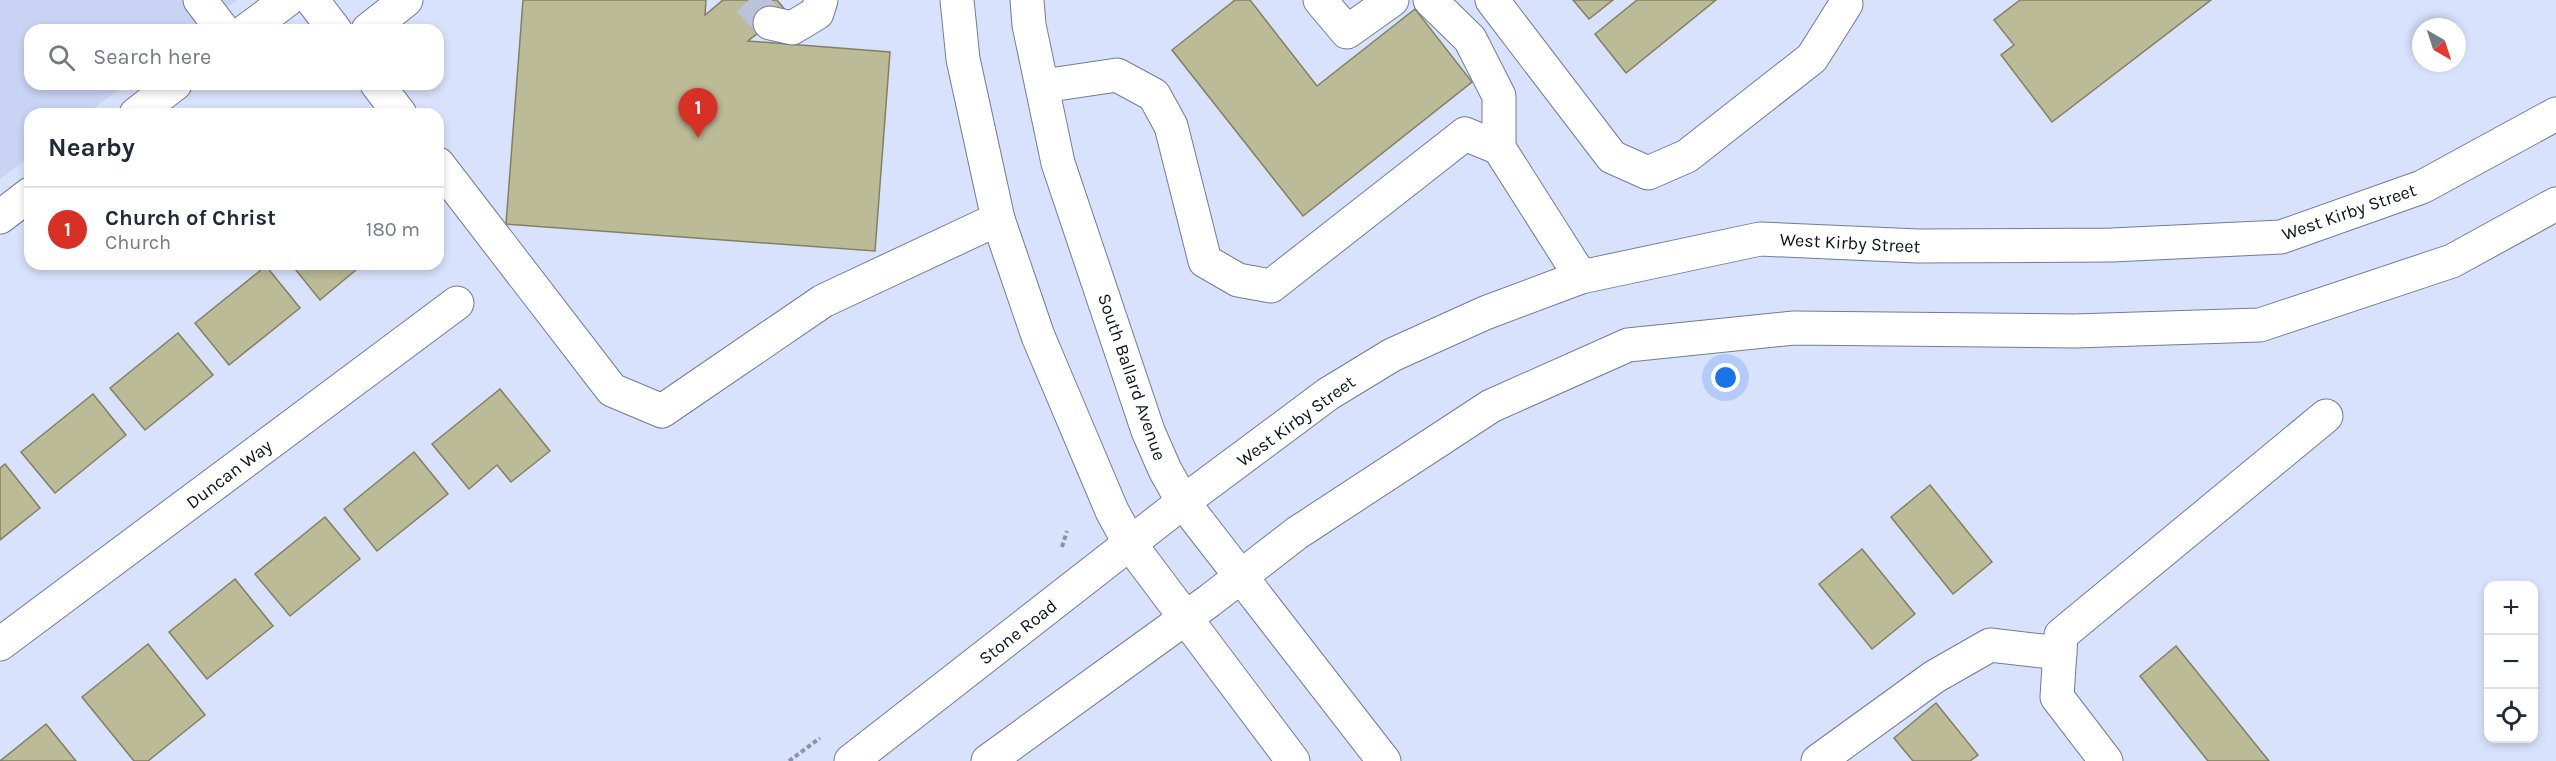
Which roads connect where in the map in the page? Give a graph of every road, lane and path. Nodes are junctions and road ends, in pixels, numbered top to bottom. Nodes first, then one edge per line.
1 (200, 0) edge
2 (287, 0) edge
3 (312, 0) edge
4 (406, 0) edge
5 (821, 0) edge
6 (957, 0) edge
7 (1027, 0) edge
8 (1320, 0) edge
9 (1392, 0) edge
10 (1430, 0) edge
11 (1492, 0) edge
12 (1847, 1) edge
13 (770, 23) dead end
14 (218, 24) edge
15 (255, 24) edge
16 (330, 24) edge
17 (376, 24) edge
18 (1043, 86) junction
19 (168, 90) edge
20 (382, 90) edge
21 (144, 108) edge
22 (395, 108) edge
23 (2556, 114) edge
24 (1500, 148) junction
25 (444, 172) edge
26 (24, 199) edge
27 (2556, 204) edge
28 (0, 217) edge
29 (998, 219) junction
30 (1581, 277) junction
31 (457, 303) dead end
32 (2326, 416) dead end
33 (1183, 502) junction
34 (1130, 544) junction
35 (1242, 576) junction
36 (1197, 609) junction
37 (0, 644) edge
38 (2061, 644) junction
39 (851, 761) edge
40 (988, 761) edge
41 (1293, 761) edge
42 (1384, 761) edge
43 (1818, 761) edge
44 (2106, 761) edge

1 - 14 main road
2 - 15 main road
3 - 16 main road
4 - 17 main road
5 - 13 main road
6 - 29 main road
7 - 18 main road, South Ballard Avenue
8 - 9 main road
10 - 24 main road
11 - 12 main road
18 - 24 main road
18 - 33 main road, South Ballard Avenue
19 - 21 main road
20 - 22 main road
23 - 30 main road, West Kirby Street
24 - 30 main road
25 - 29 main road
26 - 28 main road
27 - 35 main road
29 - 34 main road
30 - 33 main road, West Kirby Street
31 - 37 main road, Duncan Way
32 - 38 main road
33 - 34 main road, Stone Road
33 - 35 main road, South Ballard Avenue
34 - 36 main road
34 - 39 main road, Stone Road
35 - 36 main road
35 - 42 main road, South Ballard Avenue
36 - 40 main road
36 - 41 main road
38 - 43 main road
38 - 44 main road

